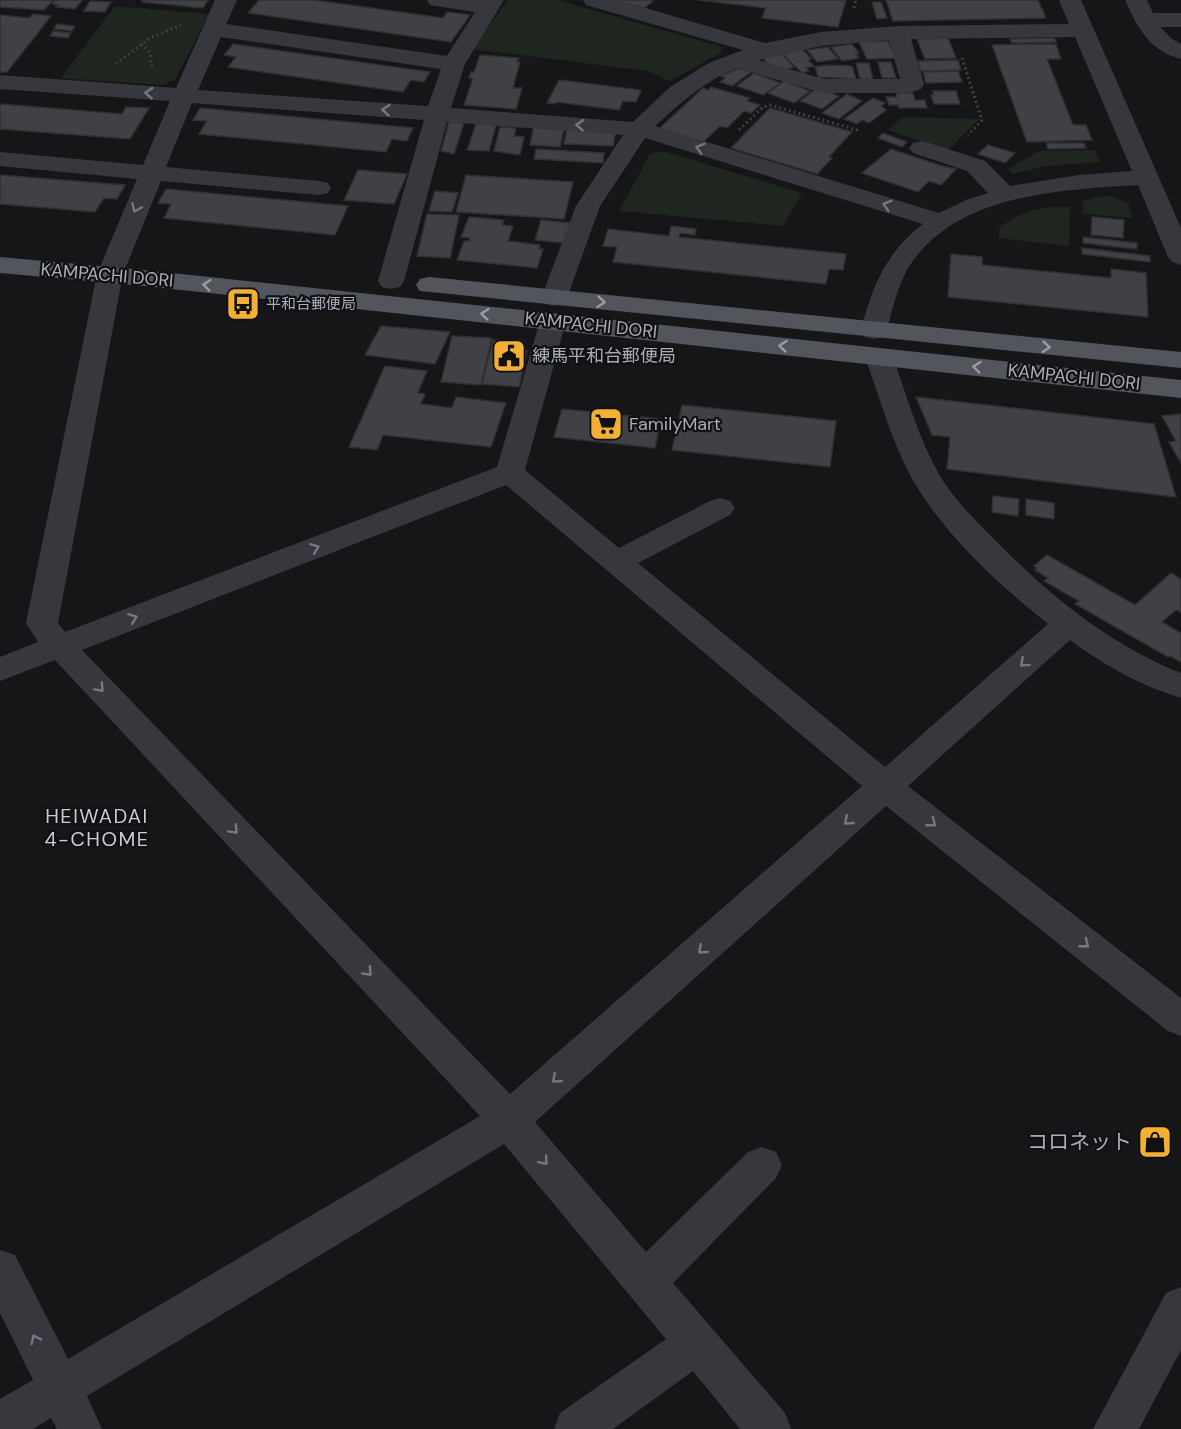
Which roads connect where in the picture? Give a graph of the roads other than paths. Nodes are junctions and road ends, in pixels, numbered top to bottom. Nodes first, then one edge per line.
1 (438, 0) edge
2 (594, 0) edge
3 (1070, 0) edge
4 (1136, 0) edge
5 (1169, 0) edge
6 (490, 3) edge
7 (1181, 6) edge
8 (664, 10) edge
9 (219, 17) edge
10 (1145, 20) junction
11 (1181, 20) edge
12 (1083, 30) junction
13 (898, 33) junction
14 (763, 50) junction
15 (1181, 52) edge
16 (734, 60) junction
17 (454, 64) junction
18 (0, 82) edge
19 (184, 95) junction
20 (438, 114) junction
21 (639, 129) junction
22 (921, 148) dead end
23 (0, 159) edge
24 (151, 172) junction
25 (1145, 177) junction
26 (318, 188) dead end
27 (1004, 195) junction
28 (943, 222) junction
29 (0, 242) edge
30 (1181, 257) edge
31 (113, 263) junction
32 (0, 265) edge
33 (391, 281) junction
34 (553, 309) junction
35 (876, 344) junction
36 (1181, 360) edge
37 (1181, 389) edge
38 (510, 473) junction
39 (720, 508) dead end
40 (616, 562) junction
41 (1068, 624) junction
42 (60, 646) junction
43 (0, 669) edge
44 (1181, 686) edge
45 (886, 787) junction
46 (1181, 1020) edge
47 (509, 1120) junction
48 (762, 1165) dead end
49 (0, 1269) edge
50 (645, 1282) junction
51 (1181, 1307) edge
52 (696, 1342) junction
53 (59, 1388) junction
54 (0, 1424) edge
55 (80, 1429) edge
56 (576, 1429) edge
57 (769, 1429) edge
58 (1115, 1429) edge

1 - 6 street
2 - 8 street
3 - 12 street
4 - 10 street
5 - 7 street
6 - 17 street
8 - 14 street
9 - 17 street
9 - 19 street
10 - 11 street
10 - 15 street
12 - 13 street
12 - 25 street
13 - 14 street
13 - 16 street
14 - 16 street
16 - 21 street
17 - 20 street
19 -> 18 street
20 -> 19 street
19 - 24 street
21 -> 20 street
20 - 33 street
28 -> 21 street
21 - 34 street
22 - 27 street
23 - 24 street
24 - 26 street
24 -> 31 street
25 - 27 street
25 - 30 street
27 - 28 street
28 - 35 street
29 - 31 main road, KAMPACHI DORI
31 - 32 main road, KAMPACHI DORI
31 - 33 main road, KAMPACHI DORI
34 -> 31 main road, KAMPACHI DORI
31 - 42 street
33 - 34 main road, KAMPACHI DORI
34 - 35 main road, KAMPACHI DORI
34 - 38 street
35 -> 36 main road, KAMPACHI DORI
37 -> 35 main road, KAMPACHI DORI
35 - 41 street
38 - 40 street
42 -> 38 street
39 - 40 street
40 - 45 street
41 - 44 street
41 -> 45 street
42 - 43 street
42 -> 47 street
45 -> 46 street
45 -> 47 street
47 -> 50 street
47 - 53 street
48 - 50 street
53 -> 49 street
50 - 52 street
51 - 58 street
52 - 56 street
52 - 57 street
53 - 54 street
53 - 55 street

